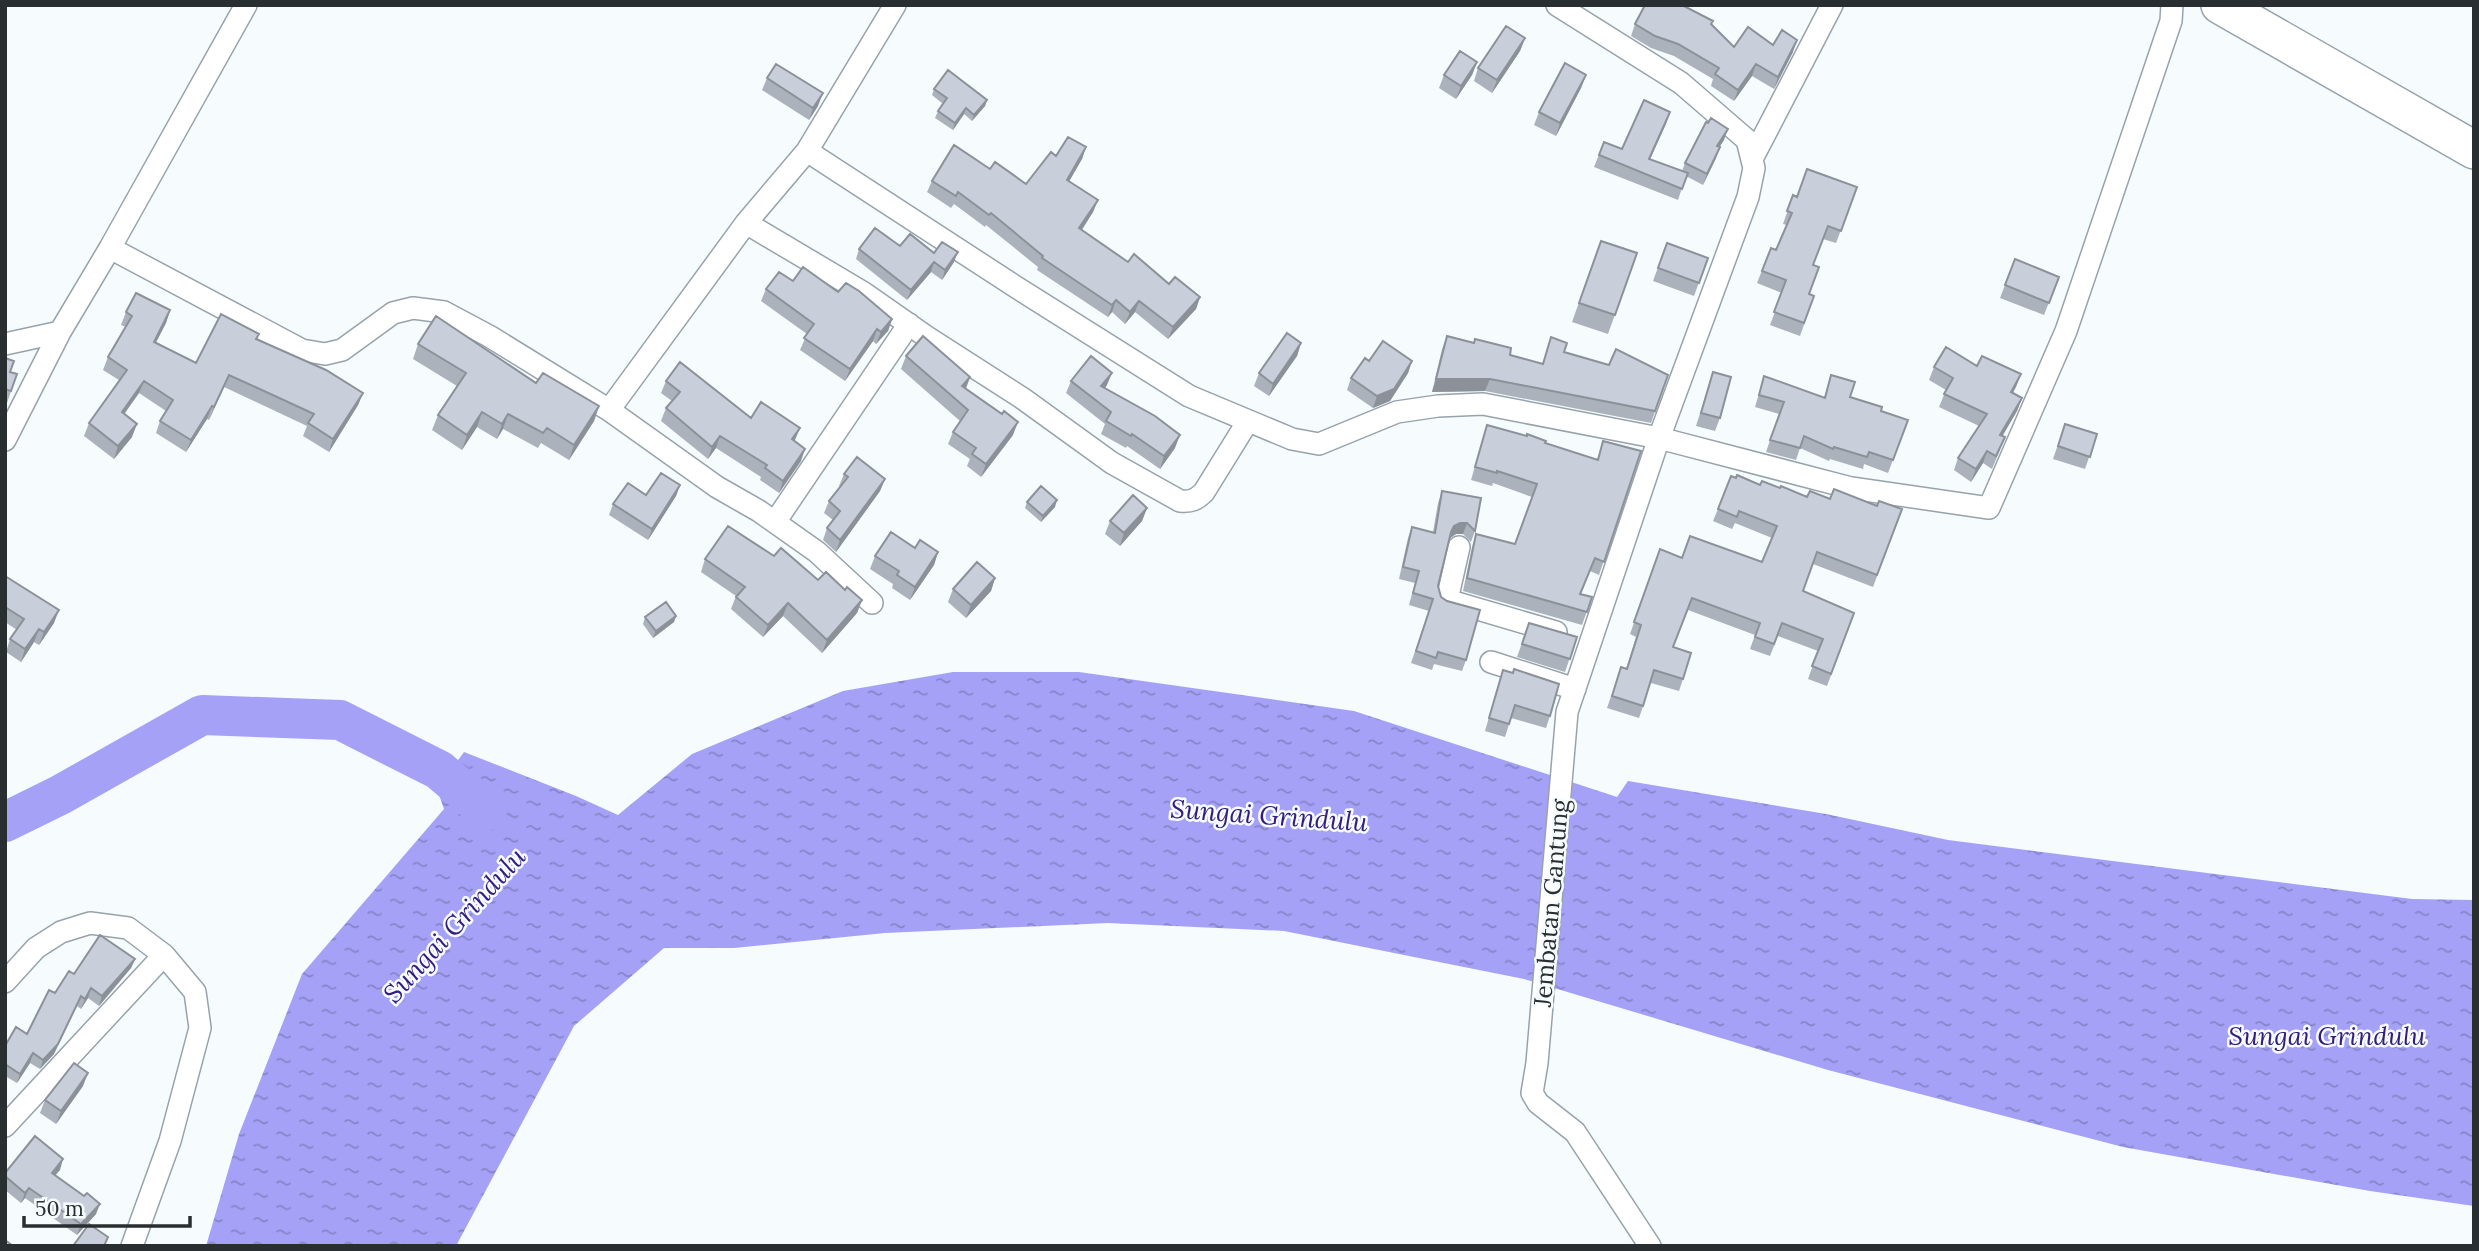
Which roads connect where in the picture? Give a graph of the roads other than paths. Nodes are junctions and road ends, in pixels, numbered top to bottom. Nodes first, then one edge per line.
1 (246, 5) edge
2 (895, 5) edge
3 (1557, 5) edge
4 (1832, 5) edge
5 (2172, 5) edge
6 (2221, 5) edge
7 (2474, 150) edge
8 (807, 151) junction
9 (1752, 159) junction
10 (746, 223) junction
11 (110, 248) junction
12 (909, 324) junction
13 (60, 332) junction
14 (5, 344) edge
15 (609, 410) junction
16 (1248, 421) junction
17 (1659, 438) junction
18 (5, 440) edge
19 (775, 522) junction
20 (1459, 547) dead end
21 (872, 603) dead end
22 (1591, 641) junction
23 (1491, 662) dead end
24 (1575, 688) junction
25 (164, 955) junction
26 (5, 982) edge
27 (5, 1126) edge
28 (132, 1246) edge
29 (1650, 1246) edge

1 - 11 street
2 - 8 street
3 - 9 street
4 - 9 street
5 - 17 street
6 - 7 highway
8 - 10 street
8 - 16 street
9 - 17 street, Jembatan Gantung
10 - 12 street
10 - 15 street
11 - 13 street
11 - 15 street
12 - 16 street
12 - 19 street
13 - 14 street
13 - 18 street
15 - 19 street
16 - 17 street
17 - 22 street, Jembatan Gantung
19 - 21 street
20 - 22 street
22 - 24 street, Jembatan Gantung
23 - 24 street
24 - 29 street, Jembatan Gantung
25 - 26 street
25 - 27 street
25 - 28 street

